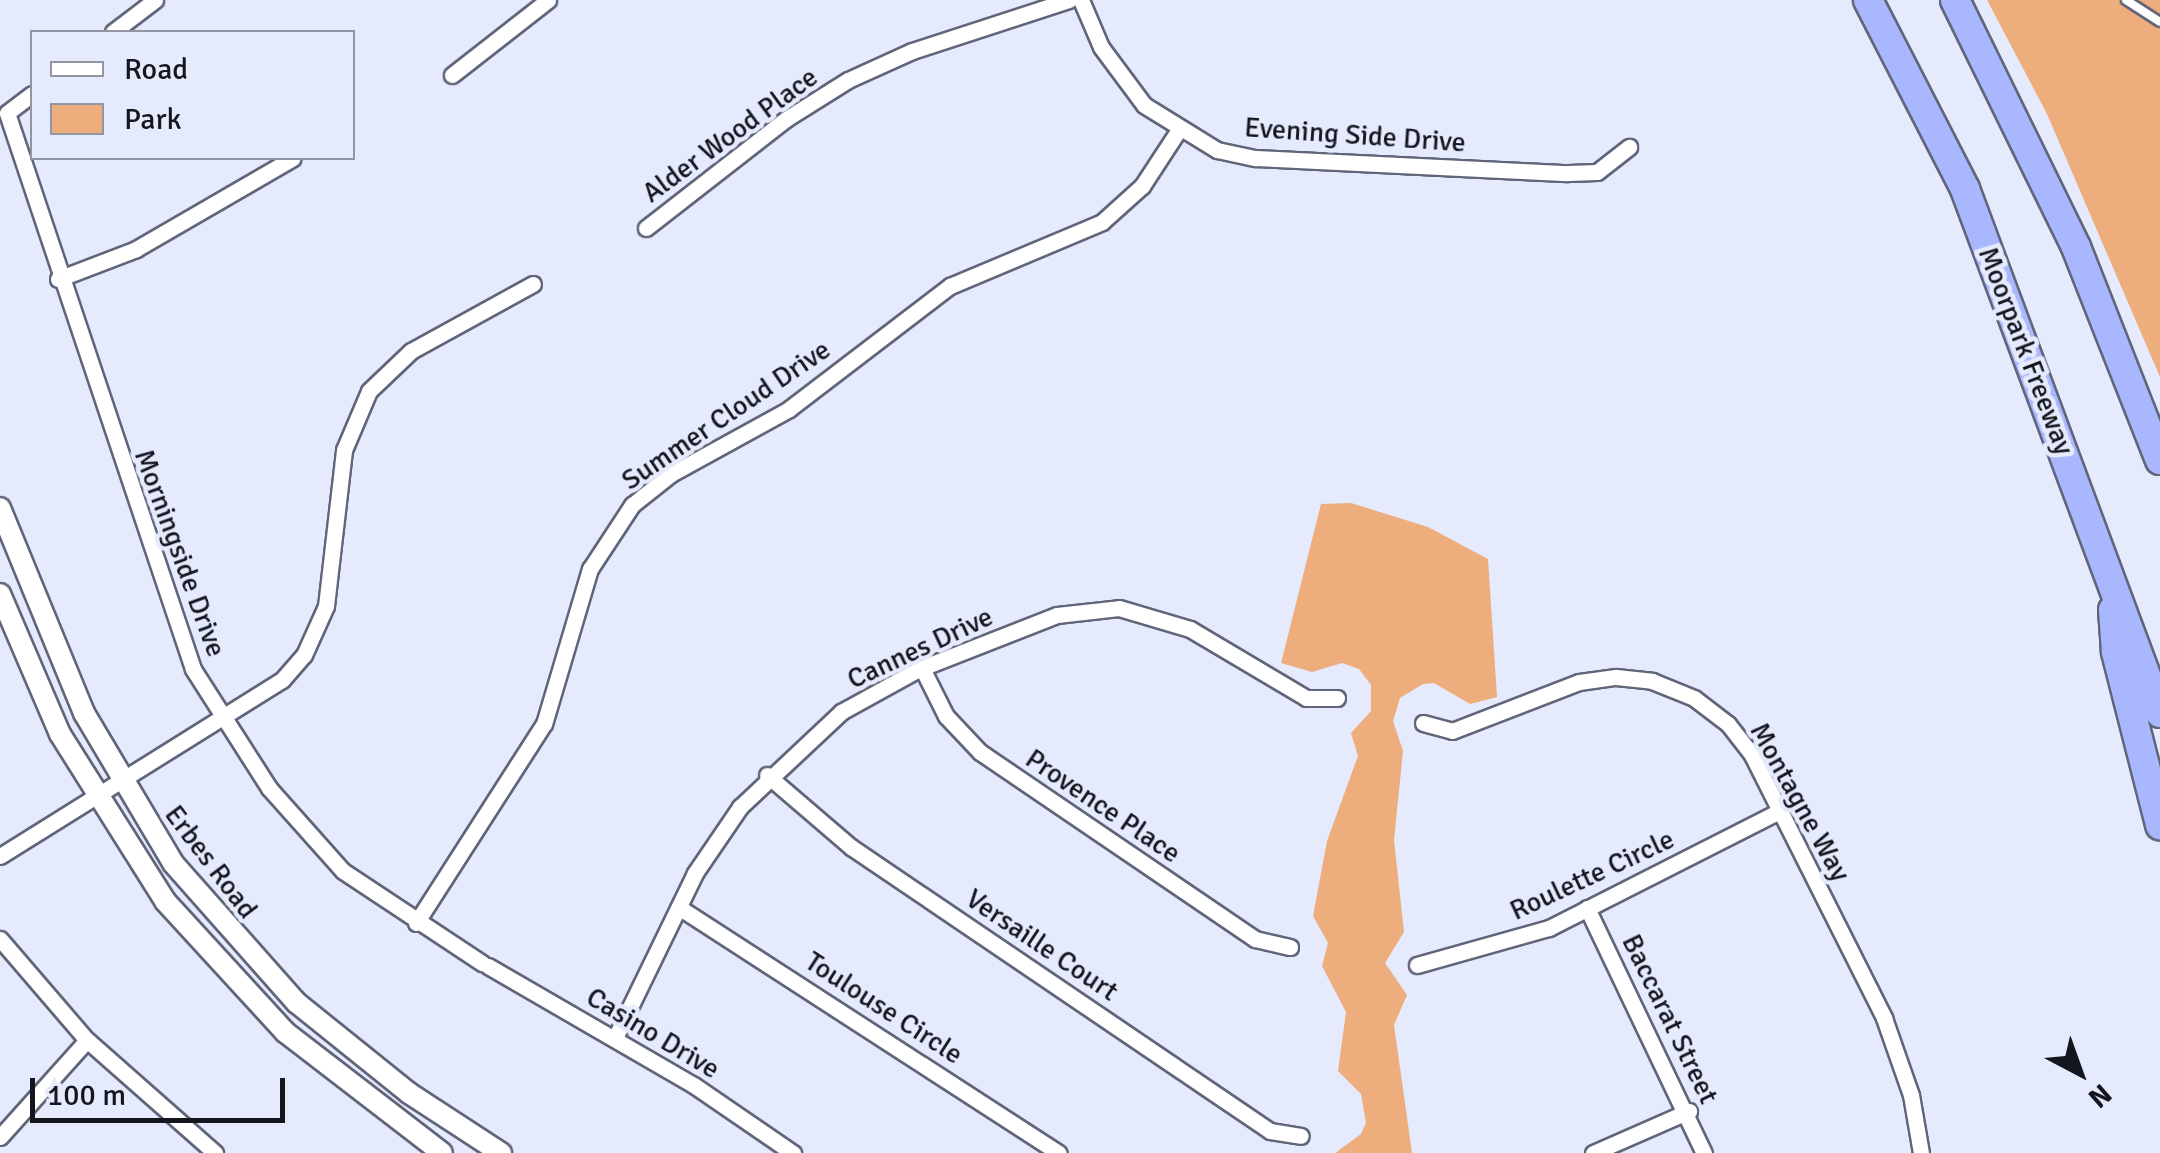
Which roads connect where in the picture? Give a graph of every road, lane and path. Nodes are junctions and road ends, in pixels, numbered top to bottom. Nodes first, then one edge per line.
1 (155, 0) edge
2 (548, 0) edge
3 (1069, 0) edge
4 (1082, 0) edge
5 (1868, 0) edge
6 (1955, 0) edge
7 (2126, 0) edge
8 (2160, 22) edge
9 (116, 30) edge
10 (452, 75) dead end
11 (30, 96) edge
12 (1178, 131) junction
13 (1629, 147) dead end
14 (290, 160) edge
15 (646, 228) dead end
16 (58, 279) junction
17 (533, 284) dead end
18 (2160, 460) edge
19 (0, 508) edge
20 (2110, 574) junction
21 (0, 594) edge
22 (922, 668) junction
23 (1337, 698) dead end
24 (2160, 713) edge
25 (223, 720) junction
26 (1423, 723) dead end
27 (767, 775) junction
28 (118, 781) junction
29 (95, 795) junction
30 (1780, 811) junction
31 (2160, 825) edge
32 (0, 856) edge
33 (680, 908) junction
34 (1587, 908) junction
35 (416, 923) junction
36 (0, 938) edge
37 (1290, 947) dead end
38 (485, 964) joint
39 (1417, 965) dead end
40 (615, 1038) junction
41 (87, 1040) junction
42 (1689, 1111) junction
43 (1301, 1136) dead end
44 (0, 1137) edge
45 (215, 1153) edge
46 (442, 1153) edge
47 (500, 1153) edge
48 (793, 1153) edge
49 (1059, 1153) edge
50 (1593, 1153) edge
51 (1704, 1153) edge
52 (1921, 1153) edge

1 - 9 street
2 - 10 street
3 - 15 street, Alder Wood Place
4 - 12 street, Evening Side Drive
5 - 20 highway, Moorpark Freeway
6 - 18 highway
7 - 8 lane
11 - 16 street, Morningside Drive
12 - 13 street, Evening Side Drive
12 - 35 street, Summer Cloud Drive
14 - 16 street
16 - 25 street, Morningside Drive
17 - 25 street
19 - 28 main road, Erbes Road
20 - 24 highway, Moorpark Freeway
20 - 31 highway
21 - 29 main road, Erbes Road
22 - 23 street, Cannes Drive
22 - 27 street, Cannes Drive
22 - 37 street, Provence Place
25 - 28 street
25 - 35 street, Morningside Drive
26 - 30 street, Montagne Way
27 - 33 street, Cannes Drive
27 - 43 street, Versaille Court
28 - 29 street
28 - 47 main road, Erbes Road
29 - 32 street
29 - 46 main road, Erbes Road
30 - 34 street, Roulette Circle
30 - 52 street, Montagne Way
33 - 40 street, Cannes Drive
33 - 49 street, Toulouse Circle
34 - 39 street, Roulette Circle
34 - 42 street, Baccarat Street
35 - 38 street, Morningside Drive
36 - 41 street
38 - 40 street, Casino Drive
40 - 48 street, Casino Drive
41 - 44 street
41 - 45 street
42 - 50 street
42 - 51 street, Baccarat Street

